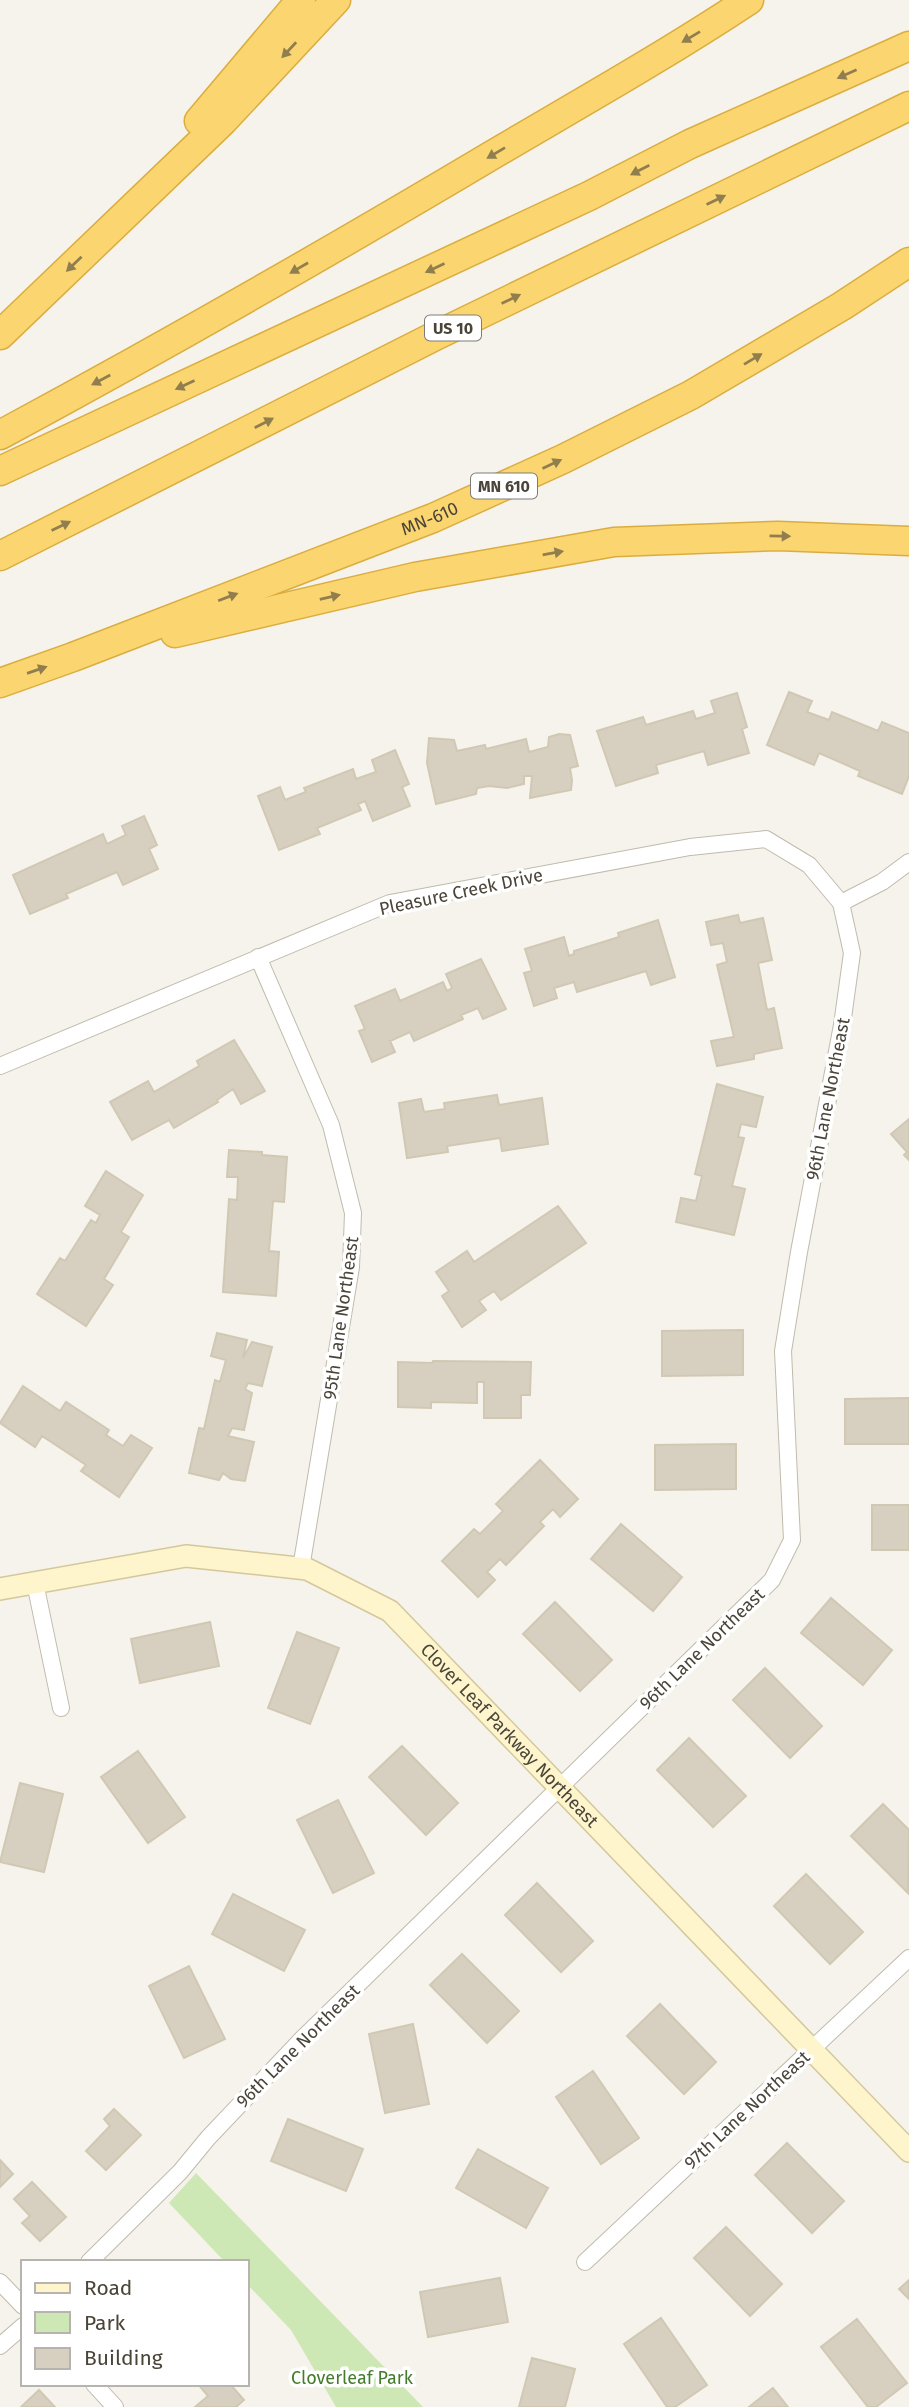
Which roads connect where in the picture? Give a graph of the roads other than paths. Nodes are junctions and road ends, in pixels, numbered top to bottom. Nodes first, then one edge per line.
1 (301, 0) edge
2 (336, 0) edge
3 (749, 0) edge
4 (909, 46) edge
5 (909, 106) edge
6 (123, 216) junction
7 (909, 262) edge
8 (0, 335) edge
9 (0, 435) edge
10 (0, 471) edge
11 (909, 541) edge
12 (0, 556) edge
13 (73, 657) junction
14 (0, 683) edge
15 (909, 862) edge
16 (841, 903) junction
17 (258, 957) junction
18 (0, 1066) edge
19 (301, 1568) junction
20 (35, 1583) junction
21 (0, 1588) edge
22 (61, 1708) dead end
23 (560, 1787) junction
24 (909, 1958) edge
25 (812, 2049) junction
26 (909, 2151) edge
27 (91, 2260) edge
28 (585, 2262) dead end
29 (0, 2282) edge
30 (21, 2304) edge
31 (21, 2328) edge
32 (0, 2346) edge
33 (96, 2386) edge
34 (115, 2407) edge

1 - 6 highway
2 -> 6 highway
3 -> 9 highway
4 -> 10 highway
12 -> 5 highway, US 10
6 -> 8 highway
13 -> 7 highway, MN-610 / MN 610
13 -> 11 highway
14 -> 13 highway, MN-610 / MN 610
15 - 16 street
16 - 17 street, Pleasure Creek Drive
16 - 23 street, 96th Lane Northeast
17 - 18 street, Pleasure Creek Drive
17 - 19 street, 95th Lane Northeast
19 - 20 street, Clover Leaf Parkway Northeast
19 - 23 street, Clover Leaf Parkway Northeast
20 - 21 street, Clover Leaf Parkway Northeast
20 - 22 street
23 - 25 street, Clover Leaf Parkway Northeast
23 - 27 street, 96th Lane Northeast
24 - 25 street, 97th Lane Northeast
25 - 26 street, Clover Leaf Parkway Northeast
25 - 28 street, 97th Lane Northeast
29 - 30 street
31 - 32 street
33 - 34 street

